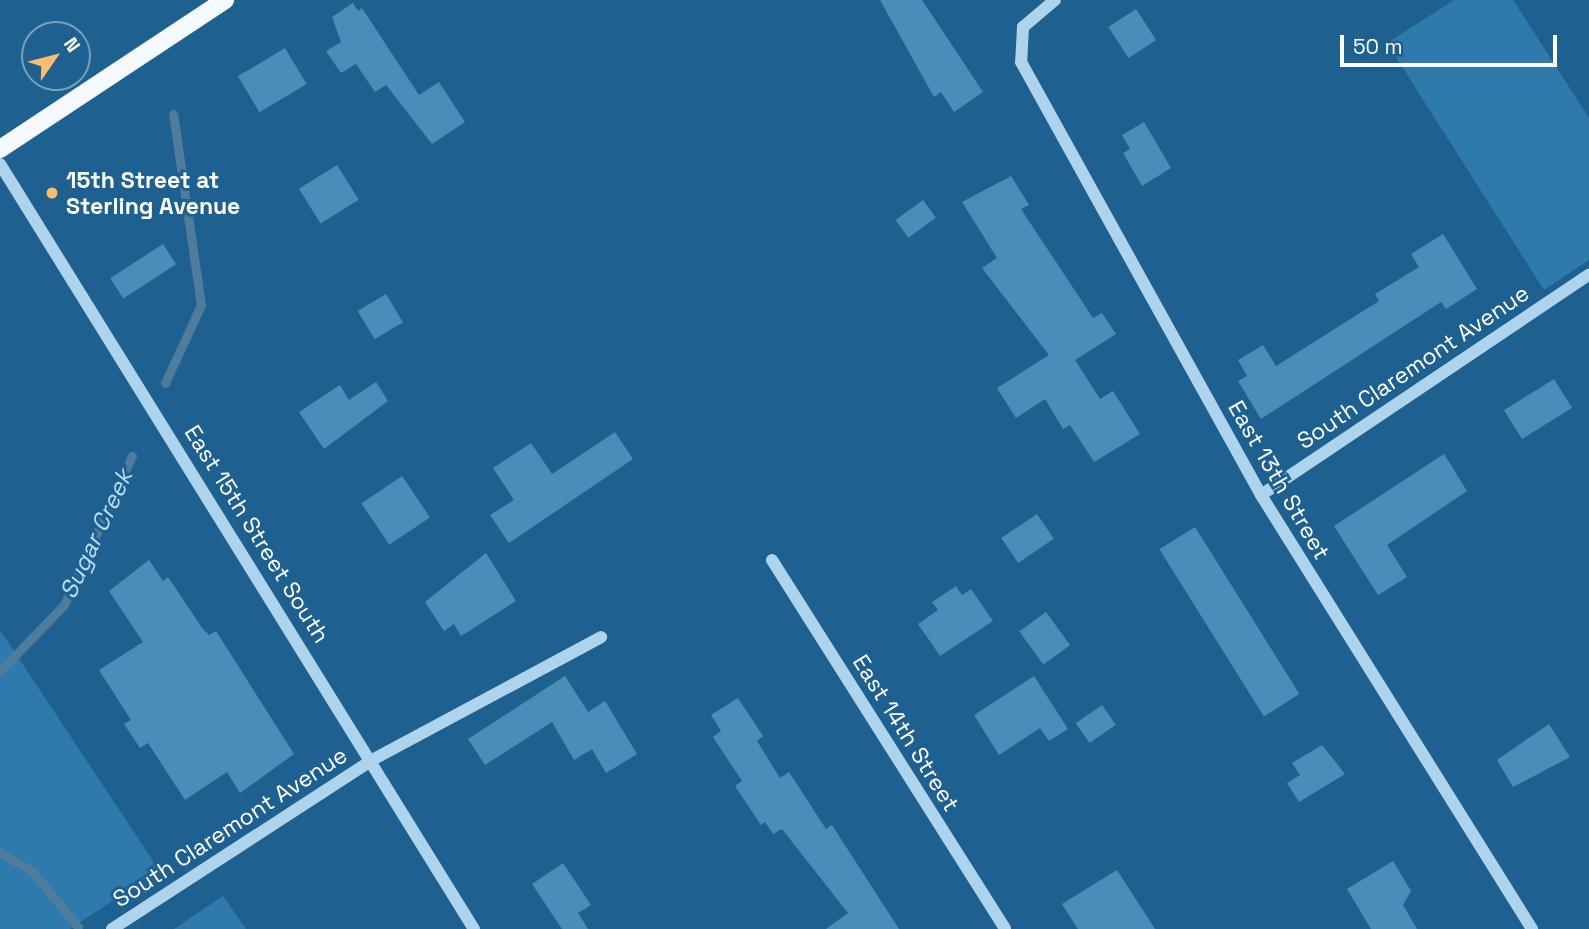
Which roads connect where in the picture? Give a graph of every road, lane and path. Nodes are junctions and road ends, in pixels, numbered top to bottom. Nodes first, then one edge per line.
1 (225, 0) edge
2 (1055, 0) edge
3 (0, 149) edge
4 (0, 164) edge
5 (1589, 275) edge
6 (1261, 495) junction
7 (772, 560) dead end
8 (601, 637) dead end
9 (372, 760) junction
10 (112, 929) edge
11 (474, 929) edge
12 (1005, 929) edge
13 (1532, 929) edge

1 - 3 main road
2 - 6 street, East 13th Street
4 - 9 street, East 15th Street South
5 - 6 street, South Claremont Avenue
6 - 13 street, East 13th Street
7 - 12 street, East 14th Street
8 - 9 street, South Claremont Avenue
9 - 10 street, South Claremont Avenue
9 - 11 street, East 15th Street South

